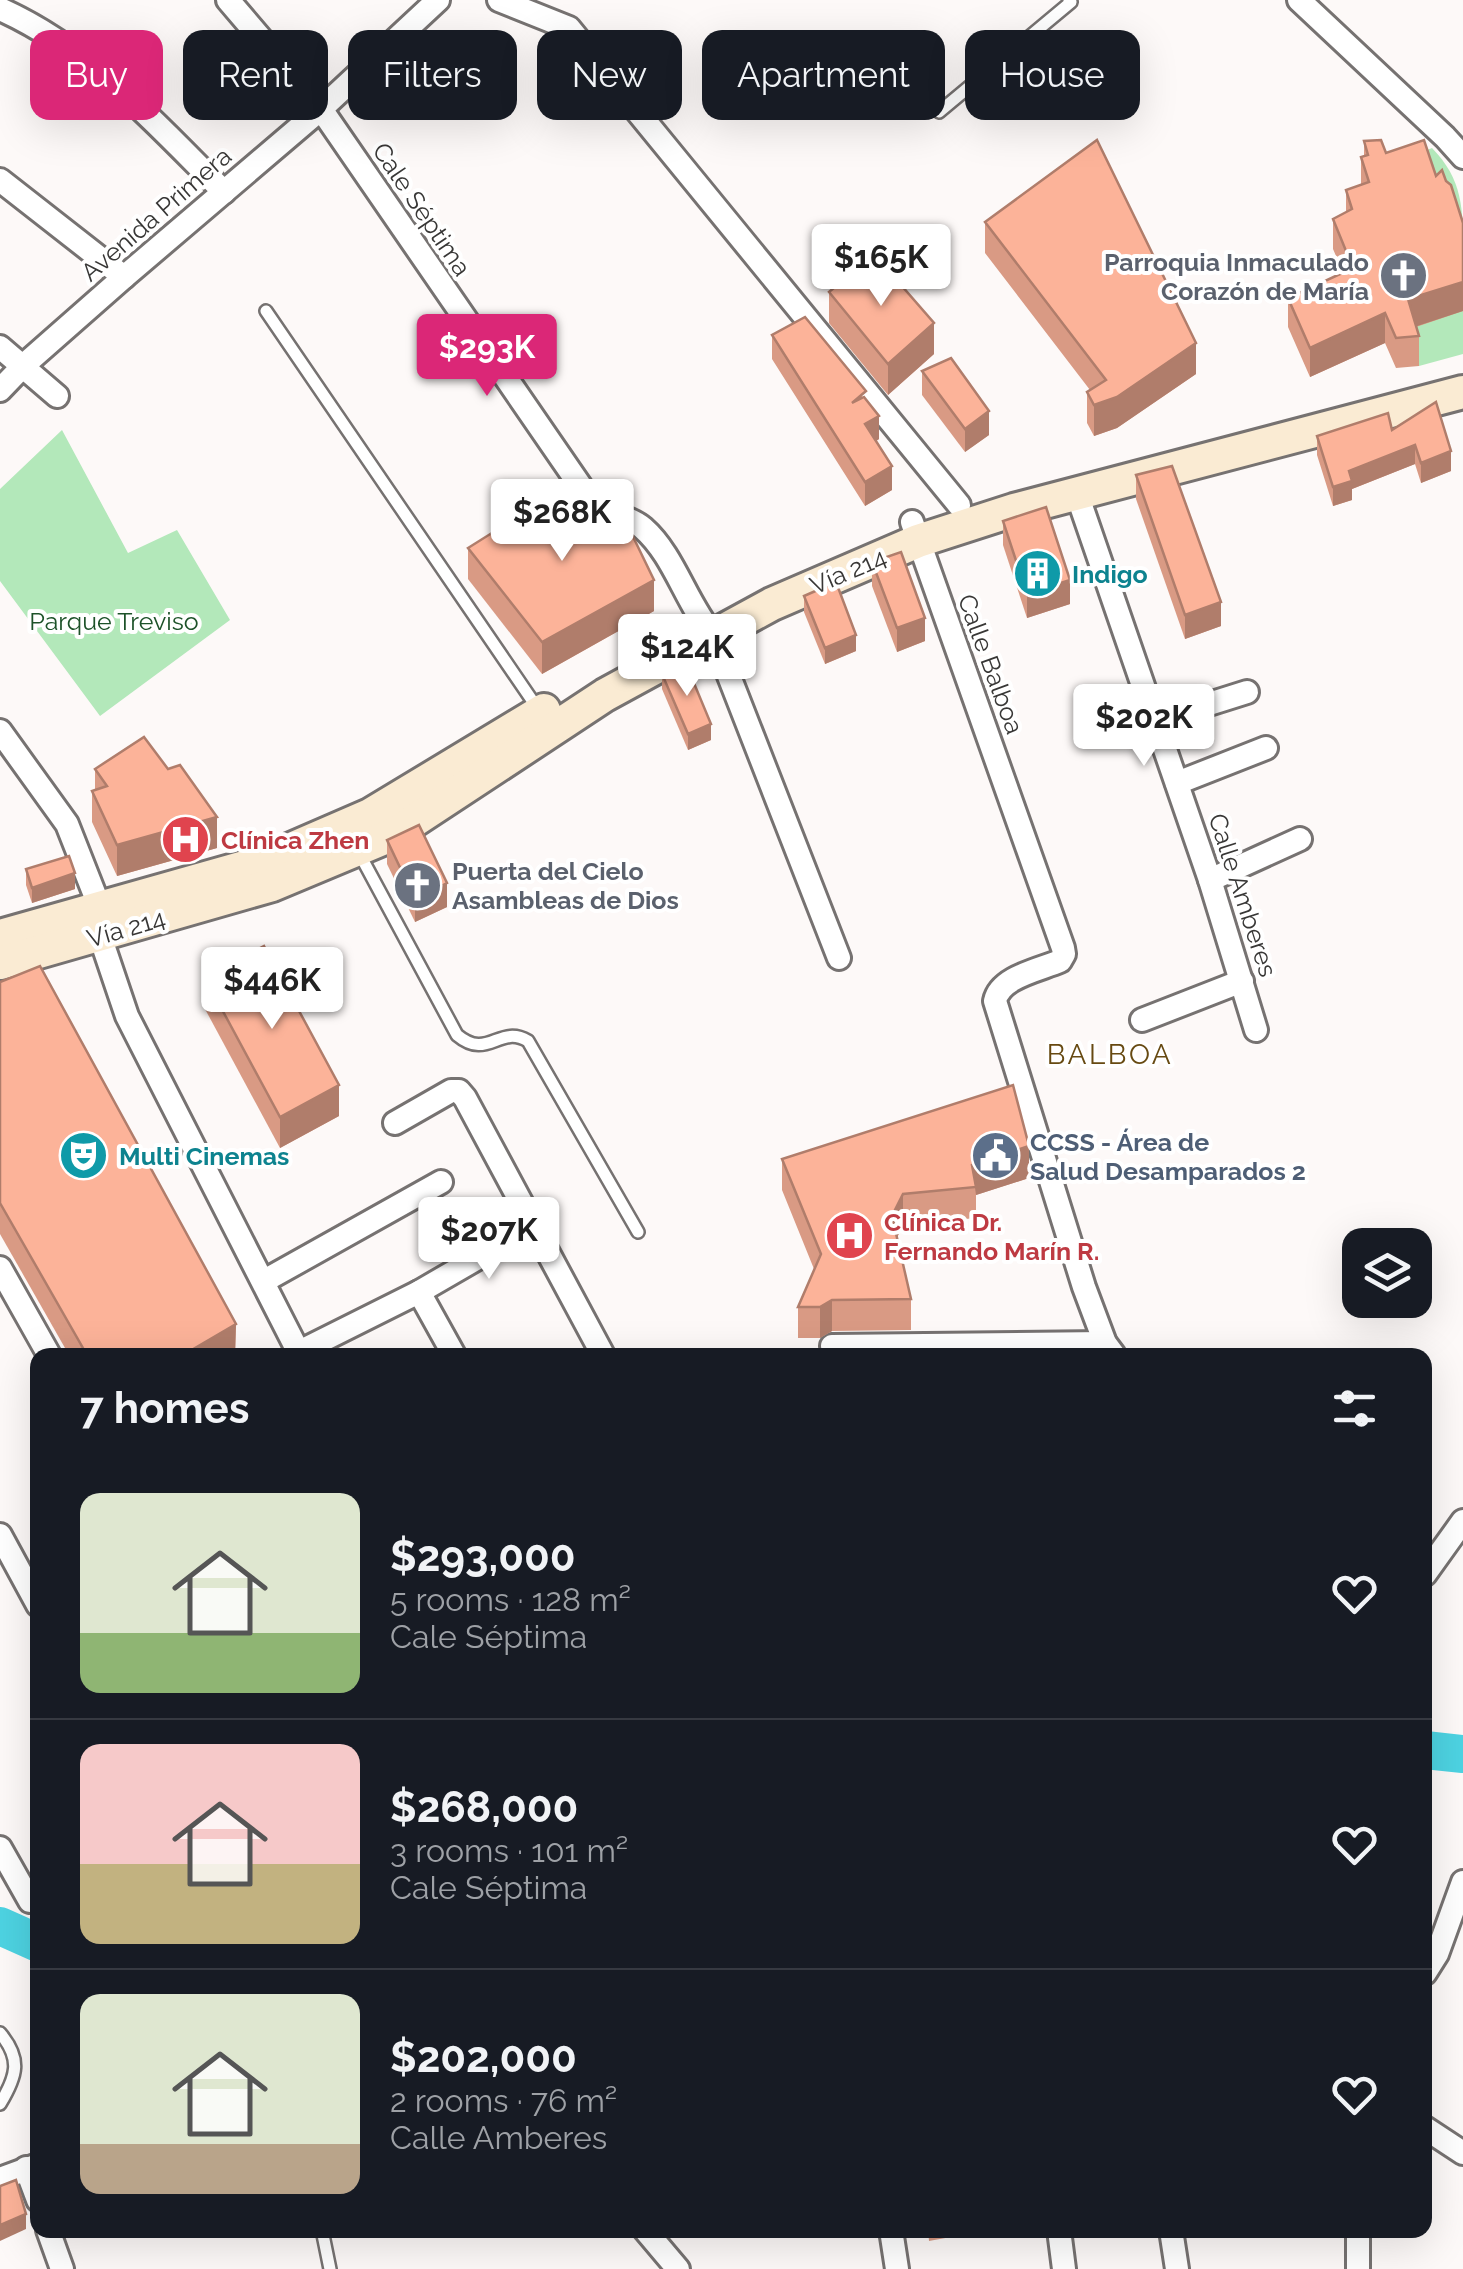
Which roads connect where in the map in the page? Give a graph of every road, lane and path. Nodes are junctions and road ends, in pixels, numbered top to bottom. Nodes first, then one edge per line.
1 (228, 0) edge
2 (438, 0) edge
3 (498, 0) edge
4 (1069, 0) edge
5 (1299, 0) edge
6 (0, 9) edge
7 (253, 30) edge
8 (328, 103) edge
9 (945, 107) edge
10 (309, 120) edge
11 (328, 120) edge
12 (1454, 134) edge
13 (1463, 158) edge
14 (0, 180) edge
15 (224, 192) junction
16 (124, 276) junction
17 (266, 311) dead end
18 (0, 347) edge
19 (24, 366) junction
20 (1463, 374) edge
21 (0, 390) edge
22 (1463, 392) edge
23 (57, 396) dead end
24 (1077, 494) junction
25 (959, 505) junction
26 (915, 532) junction
27 (706, 627) junction
28 (1247, 692) dead end
29 (540, 712) junction
30 (1155, 720) junction
31 (0, 731) edge
32 (1266, 748) dead end
33 (1177, 783) junction
34 (1300, 838) dead end
35 (357, 850) junction
36 (1210, 880) junction
37 (100, 922) junction
38 (0, 936) edge
39 (839, 958) dead end
40 (0, 964) edge
41 (1242, 981) junction
42 (1142, 1020) dead end
43 (1256, 1030) dead end
44 (394, 1123) dead end
45 (442, 1182) dead end
46 (533, 1226) junction
47 (638, 1232) dead end
48 (0, 1268) edge
49 (264, 1282) junction
50 (419, 1292) junction
51 (832, 1346) dead end
52 (45, 1348) edge
53 (297, 1348) edge
54 (312, 1348) edge
55 (450, 1348) edge
56 (600, 1348) edge
57 (1017, 1348) edge
58 (1109, 1348) edge
59 (1461, 1531) edge
60 (0, 1535) edge
61 (1432, 1566) edge
62 (30, 1590) edge
63 (0, 1848) edge
64 (1463, 1882) edge
65 (30, 1901) dead end
66 (1432, 1962) edge
67 (0, 2034) edge
68 (0, 2104) edge
69 (1432, 2133) edge
70 (1463, 2153) edge
71 (30, 2167) edge
72 (0, 2179) edge
73 (51, 2238) edge
74 (324, 2238) edge
75 (652, 2238) edge
76 (892, 2238) edge
77 (1059, 2238) edge
78 (1171, 2238) edge
79 (1358, 2238) edge
80 (62, 2269) edge
81 (330, 2269) edge
82 (678, 2269) edge
83 (897, 2269) edge
84 (1064, 2269) edge
85 (1177, 2269) edge
86 (1358, 2269) edge

1 - 7 street, Cale Séptima
2 - 8 street, Avenida Primera
3 - 25 street
4 - 9 lane
5 - 12 street
6 - 15 street
10 - 15 street, Avenida Primera
11 - 27 street, Cale Séptima
12 - 13 street
14 - 16 street
15 - 16 street, Avenida Primera
16 - 19 street, Avenida Primera
17 - 29 lane
18 - 19 street
19 - 21 street, Avenida Primera
19 - 23 street
20 - 25 main road, Vía 214
22 - 24 main road, Vía 214
24 - 26 main road, Vía 214
24 - 30 street, Calle Amberes
25 - 26 main road, Vía 214
26 - 27 main road, Vía 214
26 - 58 street, Calle Balboa
27 - 29 main road, Vía 214
27 - 35 main road, Vía 214
27 - 39 street, Cale Séptima
28 - 30 street
29 - 37 main road, Vía 214
30 - 33 street, Calle Amberes
31 - 37 street
32 - 33 street
33 - 36 street, Calle Amberes
34 - 36 street
35 - 37 main road, Vía 214
35 - 47 lane
36 - 41 street, Calle Amberes
37 - 38 main road, Vía 214
37 - 40 main road, Vía 214
37 - 49 street
41 - 42 street
41 - 43 street, Calle Amberes
44 - 46 street
45 - 49 street
46 - 50 street
46 - 56 street
48 - 52 street
49 - 53 street
50 - 54 street
50 - 55 street
51 - 57 street
59 - 61 street
60 - 62 street
63 - 65 street
64 - 66 street
67 - 68 lane
69 - 70 street
71 - 72 street
73 - 80 street
74 - 81 lane
75 - 82 street
76 - 83 street
77 - 84 street
78 - 85 street
79 - 86 street

